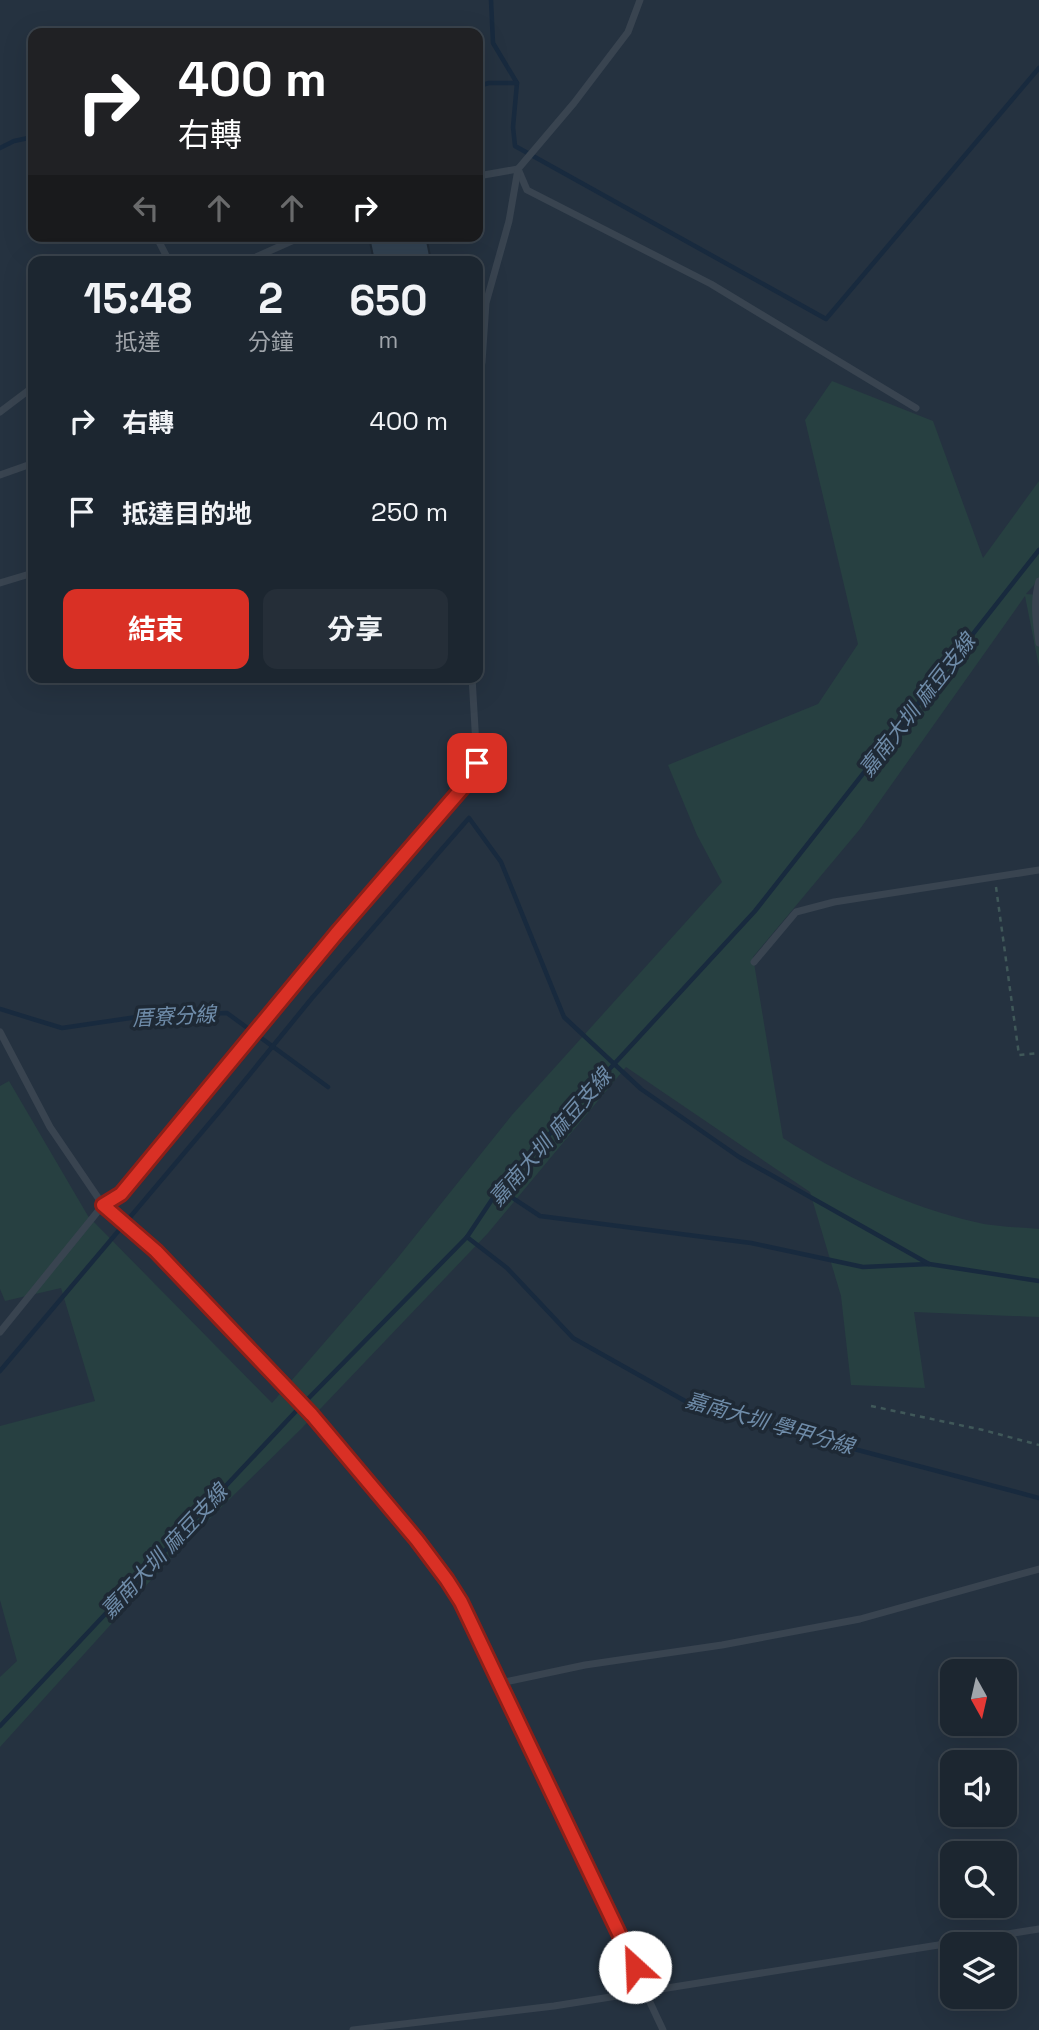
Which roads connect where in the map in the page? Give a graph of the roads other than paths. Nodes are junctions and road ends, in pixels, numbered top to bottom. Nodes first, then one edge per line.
1 (640, 0) edge
2 (518, 169) junction
3 (483, 175) edge
4 (290, 242) edge
5 (258, 256) edge
6 (483, 347) edge
7 (28, 391) edge
8 (916, 408) dead end
9 (0, 412) edge
10 (28, 465) edge
11 (0, 475) edge
12 (28, 575) edge
13 (1039, 581) edge
14 (0, 583) edge
15 (1039, 643) edge
16 (472, 683) edge
17 (1039, 870) edge
18 (754, 962) dead end
19 (0, 1032) edge
20 (103, 1205) junction
21 (0, 1332) edge
22 (1039, 1569) edge
23 (500, 1684) junction
24 (1039, 1929) edge
25 (646, 1991) junction
26 (353, 2030) edge
27 (663, 2030) edge

1 - 2 lane
2 - 3 lane
2 - 6 lane
2 - 8 lane
4 - 5 lane
7 - 9 lane
10 - 11 lane
12 - 14 lane
13 - 15 lane
16 - 20 lane
17 - 18 lane
19 - 20 lane
20 - 21 lane
20 - 23 lane
22 - 23 lane
23 - 25 lane
24 - 25 lane
25 - 26 lane
25 - 27 lane

